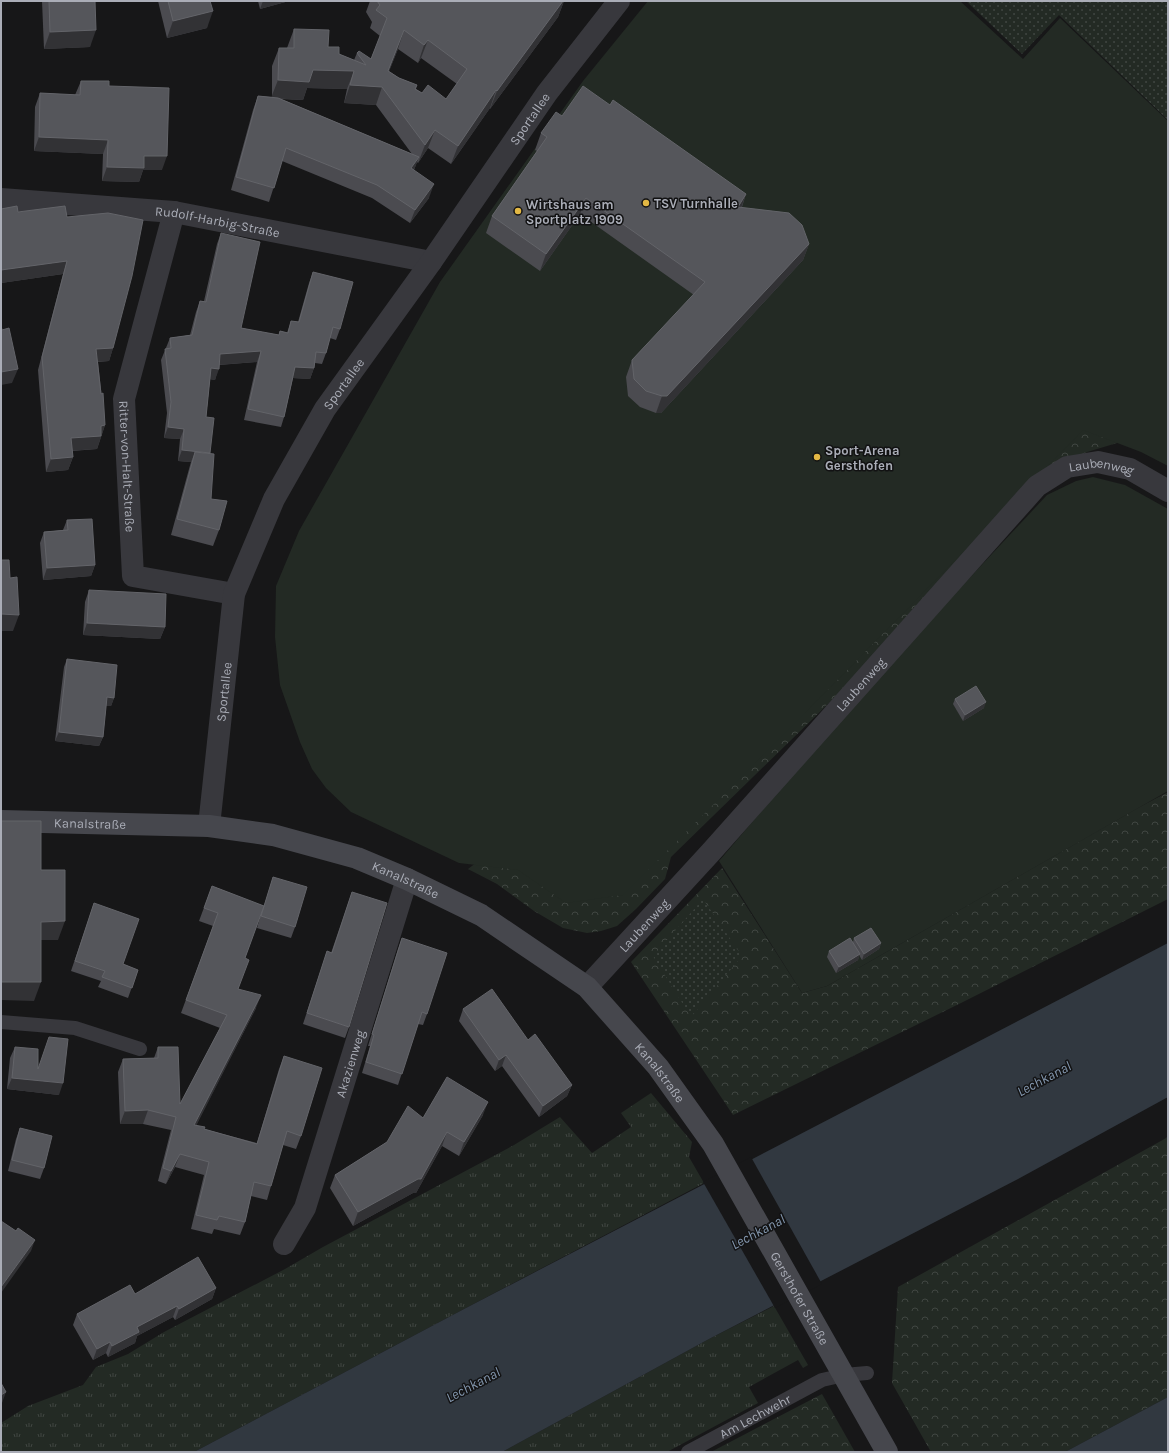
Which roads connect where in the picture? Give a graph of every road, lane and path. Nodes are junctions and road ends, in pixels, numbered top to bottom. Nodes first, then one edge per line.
1 (619, 1) edge
2 (1, 199) edge
3 (174, 212) junction
4 (431, 262) junction
5 (1168, 491) edge
6 (234, 594) junction
7 (1, 821) edge
8 (208, 826) junction
9 (408, 879) junction
10 (587, 987) junction
11 (1, 1022) edge
12 (140, 1049) dead end
13 (713, 1144) joint
14 (284, 1244) dead end
15 (867, 1373) dead end
16 (844, 1376) junction
17 (886, 1450) edge
18 (688, 1452) edge

1 - 4 street, Sportallee
2 - 3 street, Rudolf-Harbig-Straße
3 - 4 street, Rudolf-Harbig-Straße
3 - 6 street, Ritter-von-Halt-Straße
4 - 6 street, Sportallee
5 - 10 street, Laubenweg
6 - 8 street, Sportallee
7 - 8 main road, Kanalstraße
8 - 9 main road, Kanalstraße
9 - 10 main road, Kanalstraße
9 - 14 street, Akazienweg
10 - 13 main road, Kanalstraße
11 - 12 lane
13 - 16 main road, Gersthofer Straße
15 - 16 lane, Am Lechwehr
16 - 17 main road, Gersthofer Straße
16 - 18 lane, Am Lechwehr

